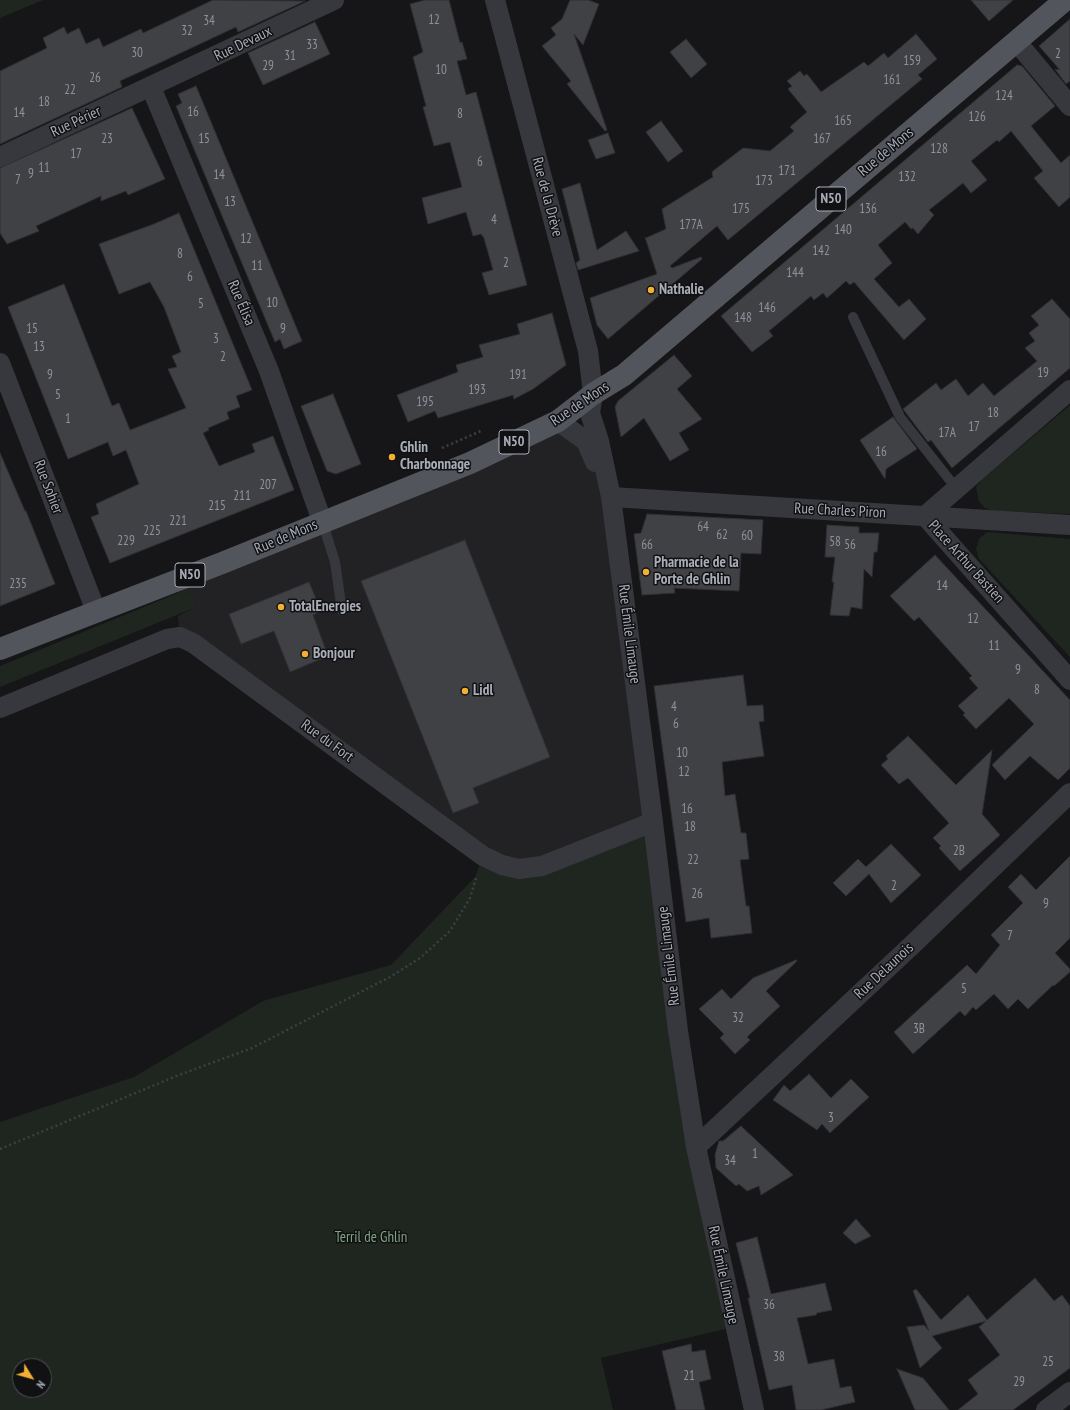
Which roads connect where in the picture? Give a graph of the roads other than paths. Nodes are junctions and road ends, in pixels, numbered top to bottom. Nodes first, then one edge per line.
1 (334, 0) edge
2 (496, 0) edge
3 (1065, 0) edge
4 (1016, 41) junction
5 (151, 87) junction
6 (1070, 106) edge
7 (0, 157) edge
8 (853, 317) dead end
9 (0, 362) edge
10 (1070, 390) edge
11 (593, 394) junction
12 (558, 421) junction
13 (956, 488) junction
14 (610, 497) junction
15 (925, 516) junction
16 (322, 521) junction
17 (1070, 525) edge
18 (96, 611) junction
19 (342, 611) dead end
20 (0, 649) edge
21 (1070, 680) edge
22 (0, 708) edge
23 (1070, 793) edge
24 (653, 822) junction
25 (696, 1147) junction
26 (1070, 1392) edge
27 (754, 1410) edge
28 (1046, 1410) edge

1 - 5 street, Rue Devaux
2 - 11 street, Rue de la Drève
3 - 4 main road, Rue de Mons / N50
4 - 6 street
4 - 11 main road, Rue de Mons / N50
5 - 7 street, Rue Périer
5 - 16 street, Rue Élisa
8 - 13 lane
9 - 18 street, Rue Sohier
10 - 13 street, Place Arthur Bastien
11 - 12 main road, Rue de Mons / N50
11 - 14 street, Rue de la Drève
12 - 14 street
12 - 16 main road, Rue de Mons / N50
13 - 15 street, Place Arthur Bastien
14 - 15 street, Rue Charles Piron
14 - 24 street, Rue Émile Limauge
15 - 17 street, Rue Charles Piron
15 - 21 street, Place Arthur Bastien
16 - 18 main road, Rue de Mons / N50
16 - 19 lane
18 - 20 main road, Rue de Mons / N50
22 - 24 street, Rue du Fort
23 - 25 street, Rue Delaunois
24 - 25 street, Rue Émile Limauge
25 - 27 street, Rue Émile Limauge
26 - 28 street

